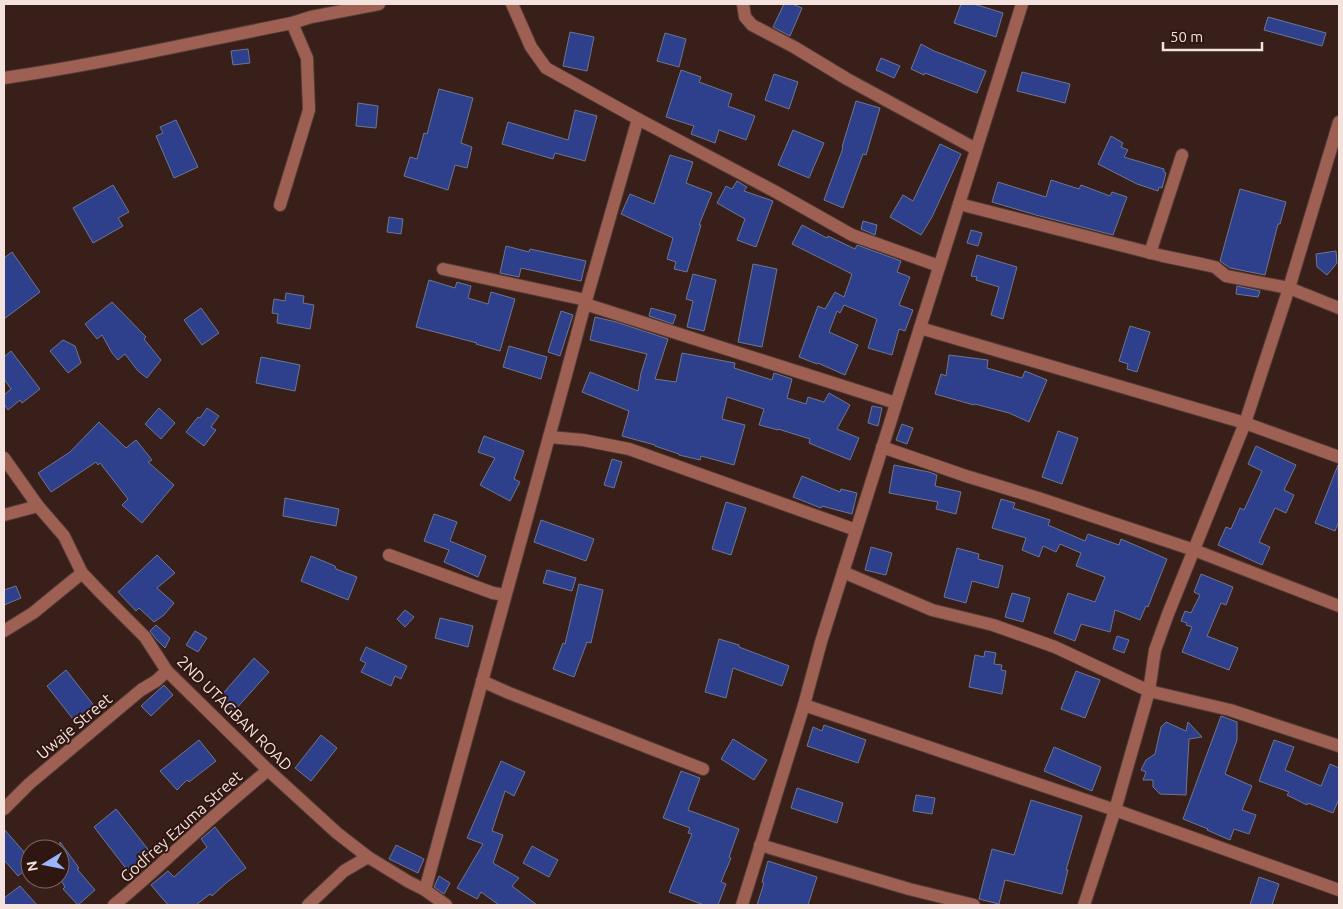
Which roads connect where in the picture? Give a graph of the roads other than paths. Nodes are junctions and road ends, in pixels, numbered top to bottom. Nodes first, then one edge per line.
1 (314, 4) edge
2 (378, 4) edge
3 (512, 4) edge
4 (743, 4) edge
5 (1022, 4) edge
6 (311, 17) junction
7 (292, 22) junction
8 (4, 78) edge
9 (638, 119) junction
10 (1339, 122) edge
11 (976, 149) junction
12 (1182, 154) dead end
13 (1333, 164) edge
14 (959, 204) junction
15 (280, 205) dead end
16 (1150, 253) junction
17 (939, 266) junction
18 (443, 270) dead end
19 (1289, 288) junction
20 (585, 302) junction
21 (1339, 308) edge
22 (920, 328) junction
23 (896, 403) junction
24 (1245, 424) junction
25 (549, 437) junction
26 (882, 448) junction
27 (1339, 457) edge
28 (4, 458) edge
29 (38, 506) junction
30 (4, 515) edge
31 (856, 530) junction
32 (1194, 550) junction
33 (390, 555) dead end
34 (843, 572) junction
35 (82, 573) junction
36 (506, 595) junction
37 (1339, 606) edge
38 (4, 631) edge
39 (167, 671) junction
40 (482, 681) junction
41 (1149, 691) junction
42 (804, 705) junction
43 (1339, 746) edge
44 (703, 769) dead end
45 (268, 770) junction
46 (4, 809) edge
47 (1115, 810) junction
48 (760, 845) junction
49 (368, 857) junction
50 (425, 890) junction
51 (1339, 890) edge
52 (114, 905) edge
53 (308, 905) edge
54 (446, 905) edge
55 (742, 905) edge
56 (974, 905) edge
57 (1084, 905) edge

1 - 6 street
2 - 6 street
3 - 9 street
4 - 11 street
5 - 11 street
6 - 7 street
7 - 8 street
7 - 15 street
9 - 17 street
9 - 20 street
10 - 13 street
11 - 14 street
12 - 16 street
13 - 19 street
14 - 16 street
14 - 17 street
16 - 19 street
17 - 22 street
18 - 20 street
19 - 21 street
19 - 24 street
20 - 23 street
20 - 25 street
22 - 23 street
22 - 24 street
23 - 26 street
24 - 27 street
24 - 32 street
25 - 31 street
25 - 36 street
26 - 31 street
26 - 32 street
28 - 29 street, 2ND UTAGBAN ROAD
29 - 30 street
29 - 35 street, 2ND UTAGBAN ROAD
31 - 34 street
32 - 37 street
32 - 41 street
33 - 36 street
34 - 41 street
34 - 42 street
35 - 38 street
35 - 39 street, 2ND UTAGBAN ROAD
36 - 40 street
39 - 45 street, 2ND UTAGBAN ROAD
39 - 46 street, Uwaje Street
40 - 44 street
40 - 50 street
41 - 43 street
41 - 47 street
42 - 47 street
42 - 48 street
45 - 49 street, 2ND UTAGBAN ROAD
45 - 52 street, Godfrey Ezuma Street
47 - 51 street
47 - 57 street
48 - 55 street
48 - 56 street
49 - 50 street, 2ND UTAGBAN ROAD
49 - 53 street
50 - 54 street, 2ND UTAGBAN ROAD

